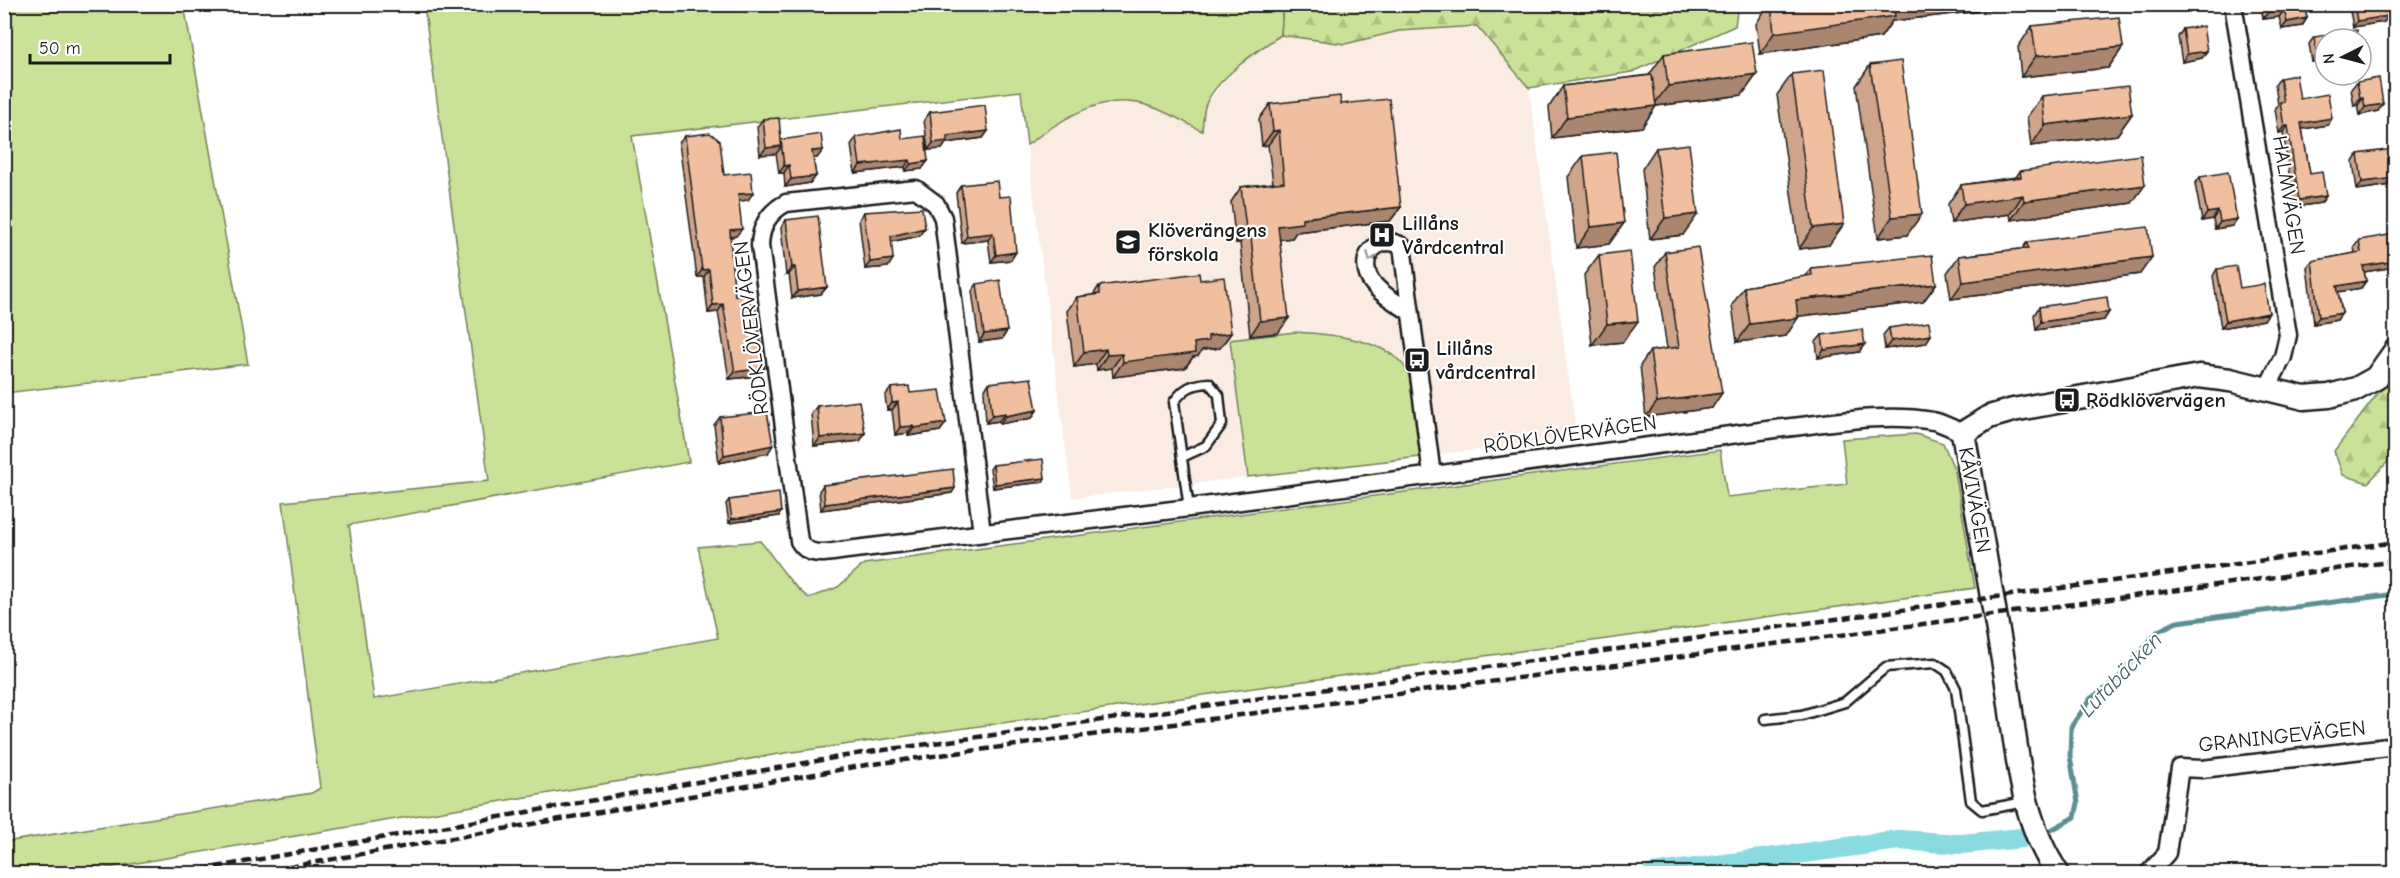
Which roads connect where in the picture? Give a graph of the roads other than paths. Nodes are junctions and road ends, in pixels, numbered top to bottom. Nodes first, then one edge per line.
1 (2233, 4) edge
2 (1410, 312) dead end
3 (2396, 350) edge
4 (2266, 390) junction
5 (1963, 433) junction
6 (1182, 457) junction
7 (1432, 475) junction
8 (1189, 508) junction
9 (982, 533) junction
10 (1765, 719) dead end
11 (2396, 746) edge
12 (2025, 801) junction
13 (2058, 873) edge
14 (2148, 873) edge

1 - 4 street, HALMVÄGEN
2 - 7 street
3 - 4 street, KÅVIVÄGEN
4 - 5 street, KÅVIVÄGEN
5 - 7 street, RÖDKLÖVERVÄGEN
5 - 12 street, KÅVIVÄGEN
6 - 6 lane
6 - 8 lane
7 - 8 street, RÖDKLÖVERVÄGEN
8 - 9 street, RÖDKLÖVERVÄGEN
9 - 9 street, RÖDKLÖVERVÄGEN
10 - 12 lane
11 - 14 street, GRANINGEVÄGEN
12 - 13 street, KÅVIVÄGEN

